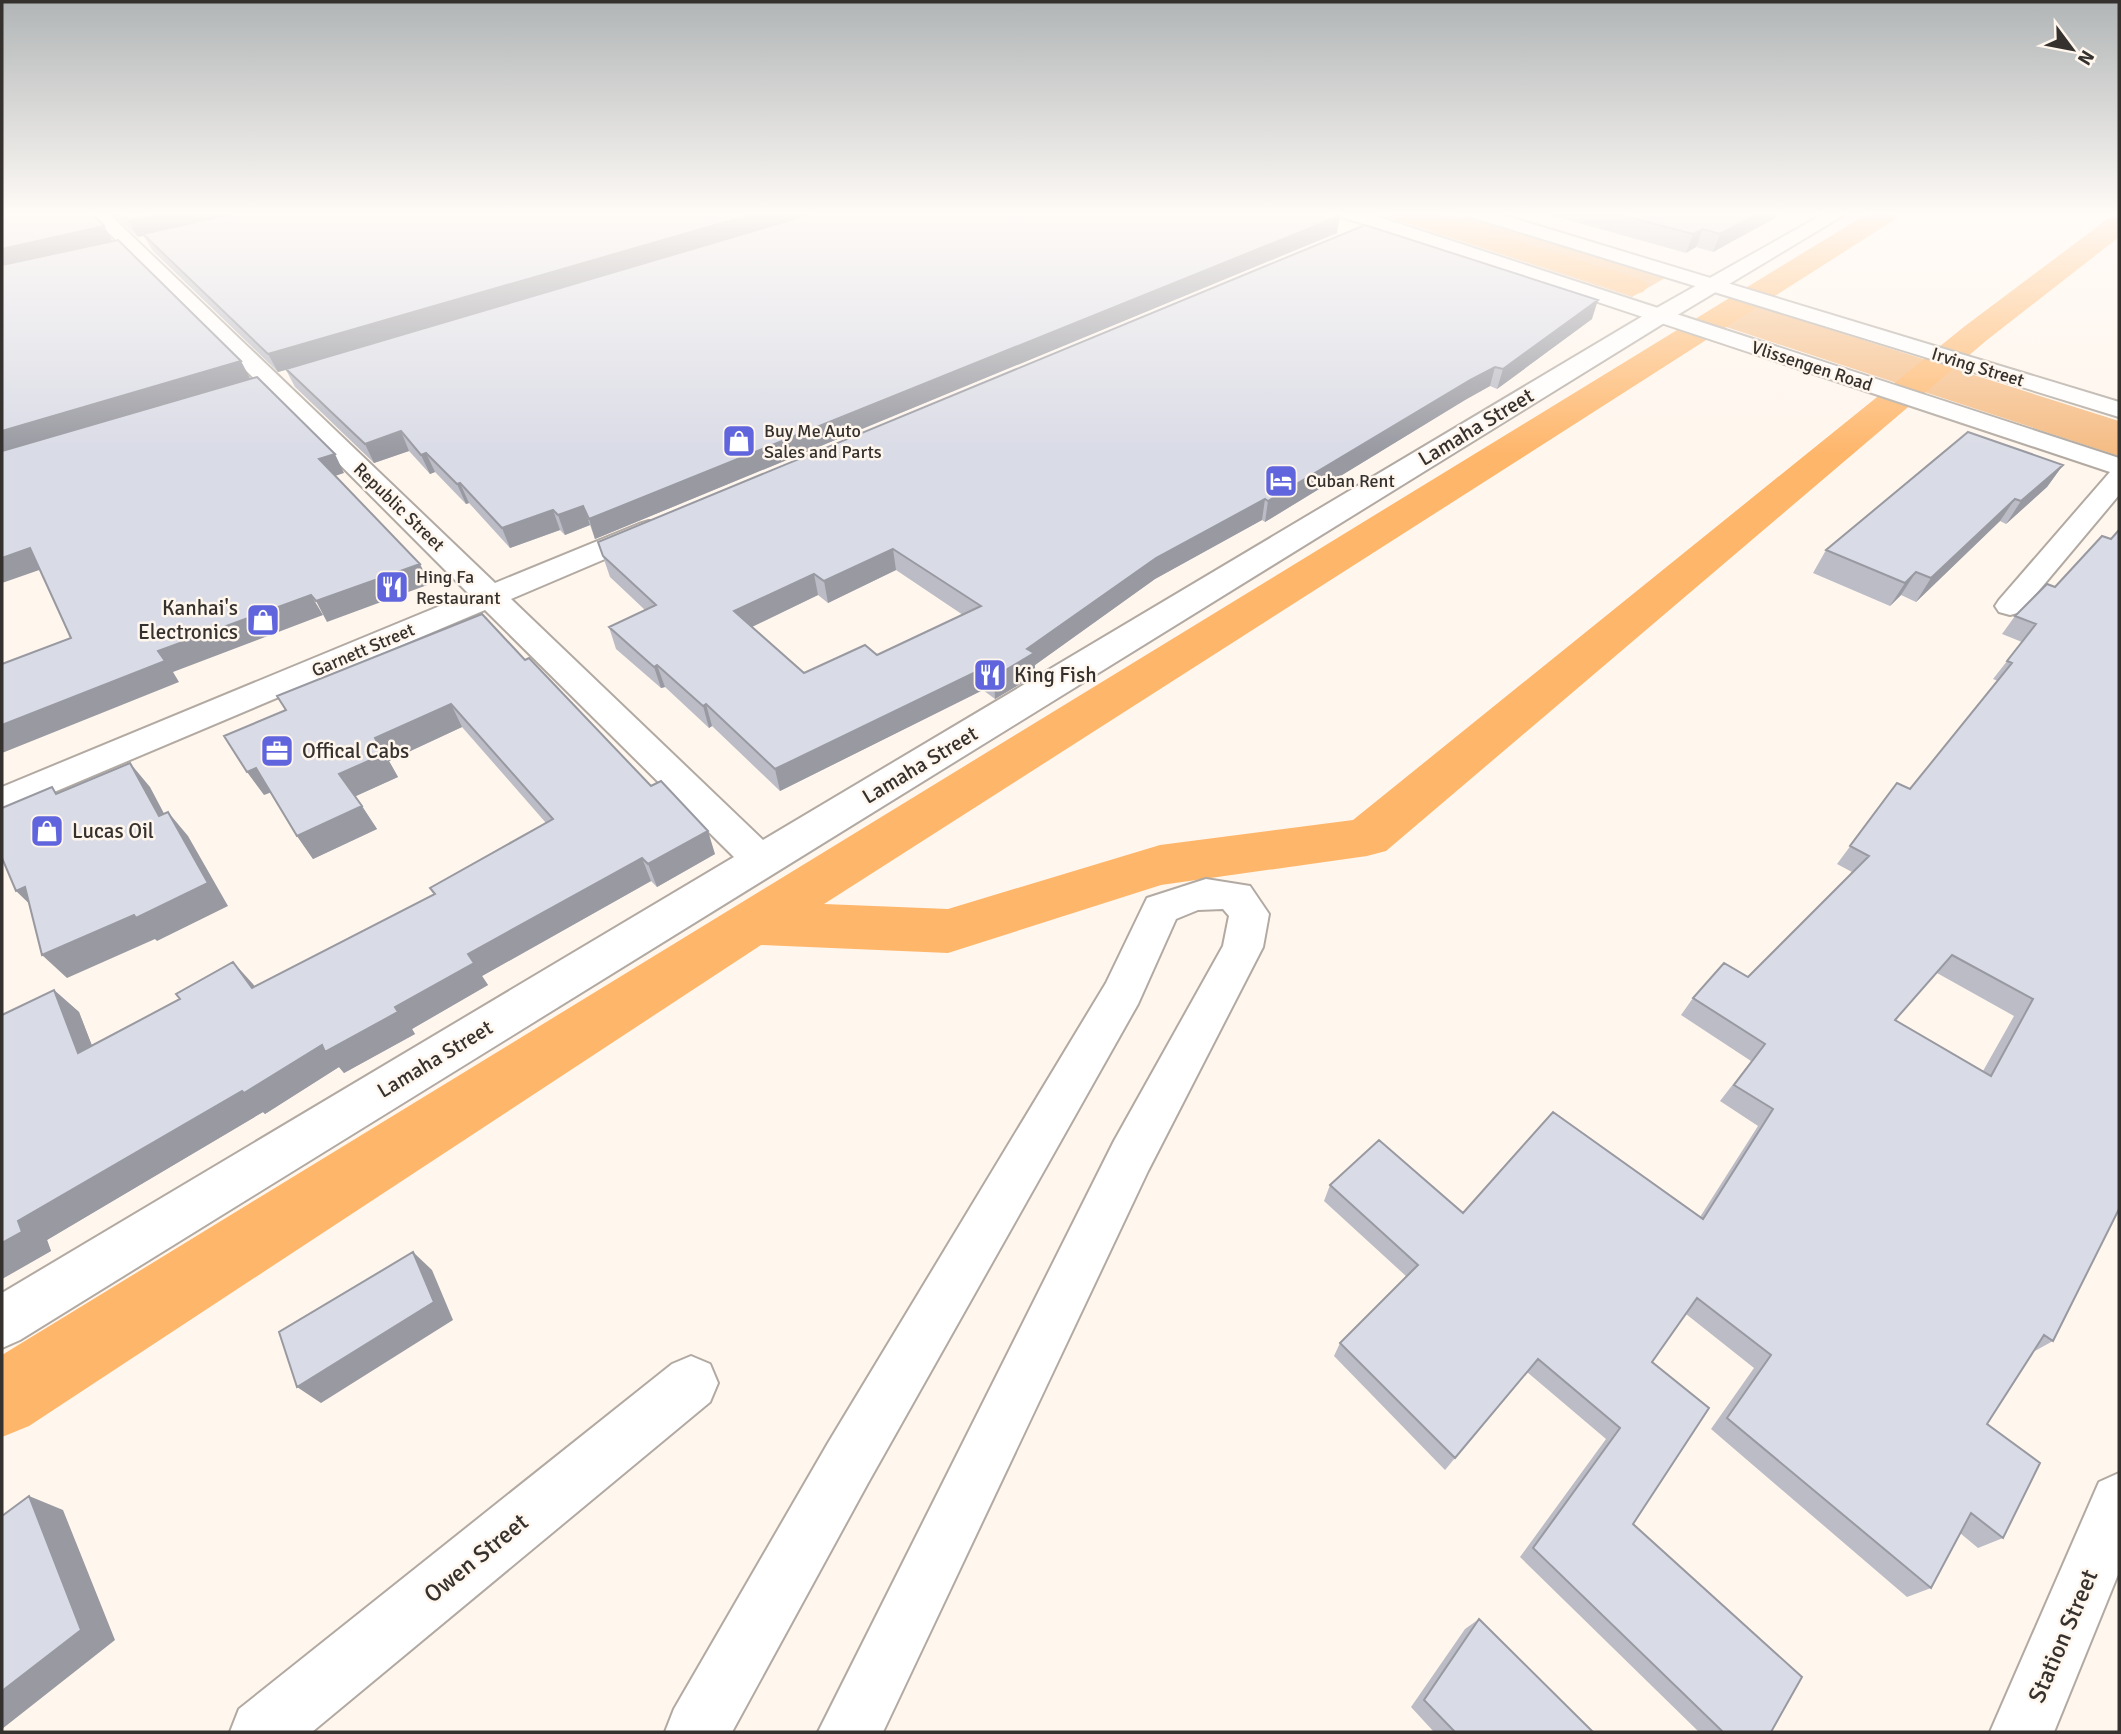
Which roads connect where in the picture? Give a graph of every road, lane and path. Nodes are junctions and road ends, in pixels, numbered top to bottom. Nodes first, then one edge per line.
1 (180, 293) edge
2 (1593, 293) edge
3 (1713, 293) edge
4 (1740, 293) edge
5 (1661, 315) junction
6 (2119, 410) edge
7 (2119, 467) edge
8 (2119, 478) edge
9 (669, 522) edge
10 (491, 597) junction
11 (2010, 606) dead end
12 (2, 801) edge
13 (761, 862) junction
14 (2, 1322) edge
15 (691, 1383) dead end
16 (2119, 1502) edge
17 (262, 1732) edge
18 (697, 1732) edge
19 (850, 1732) edge
20 (2022, 1732) edge

1 - 10 street, Republic Street
2 - 5 street, Vlissengen Road
3 - 5 street, Lamaha Street
4 - 6 street, Irving Street
5 - 7 street, Vlissengen Road
5 - 13 street, Lamaha Street
8 - 11 street
9 - 10 street, Garnett Street
10 - 12 street, Garnett Street
10 - 13 street, Republic Street
13 - 14 street, Lamaha Street
15 - 17 street, Owen Street
16 - 20 street, Station Street
18 - 19 street

